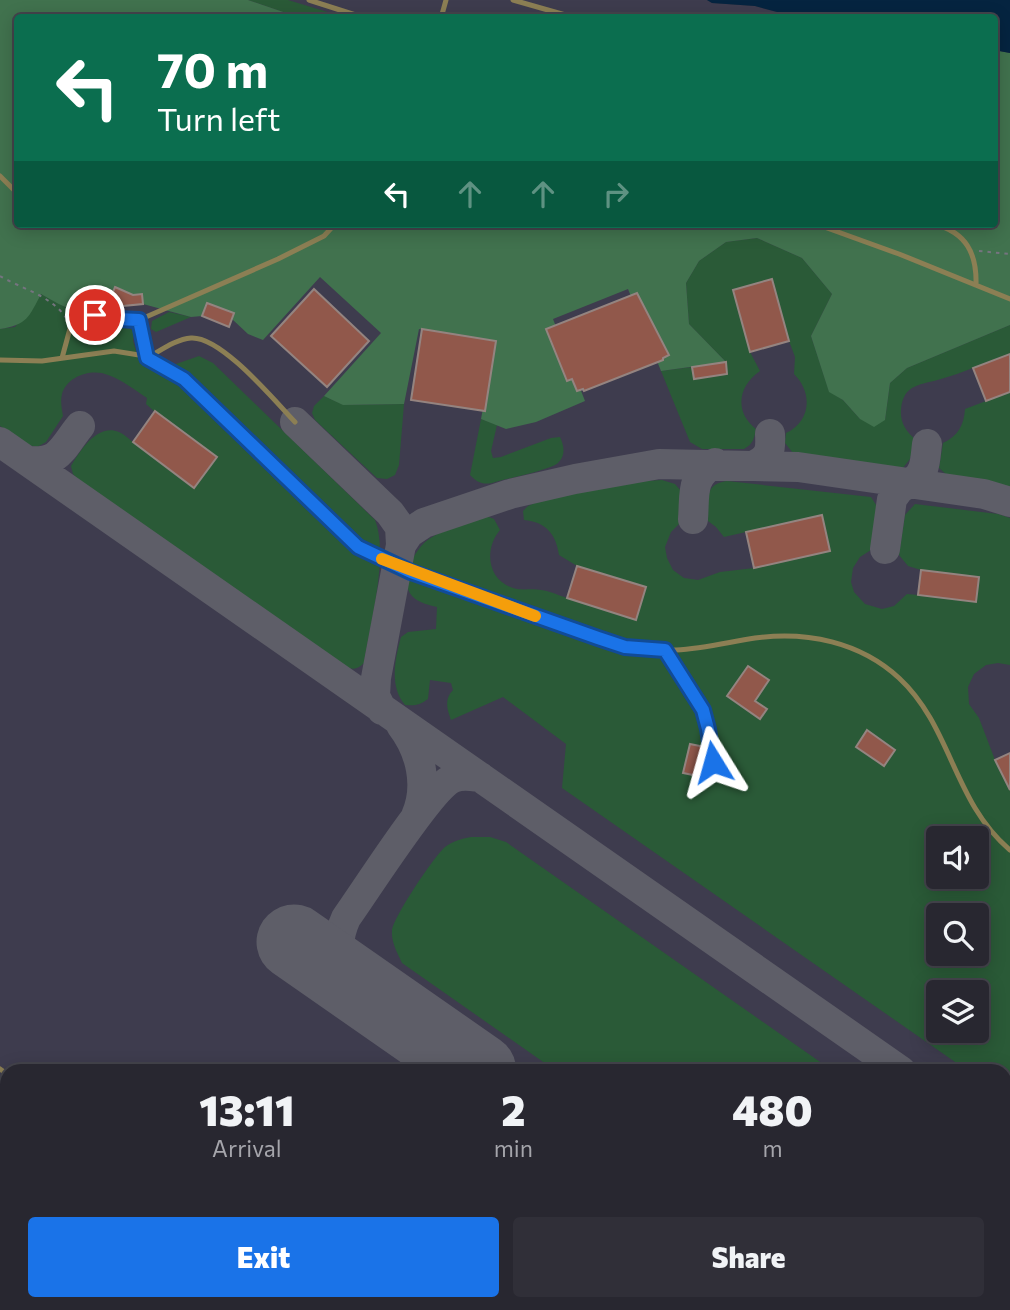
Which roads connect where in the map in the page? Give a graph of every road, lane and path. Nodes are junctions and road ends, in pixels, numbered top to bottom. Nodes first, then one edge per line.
1 (309, 0) edge
2 (513, 0) edge
3 (353, 14) edge
4 (562, 14) edge
5 (0, 176) edge
6 (14, 190) edge
7 (331, 228) edge
8 (827, 228) edge
9 (943, 228) edge
10 (971, 250) junction
11 (1010, 254) edge
12 (0, 276) edge
13 (976, 285) junction
14 (1010, 299) edge
15 (139, 320) junction
16 (71, 325) junction
17 (62, 358) junction
18 (147, 358) junction
19 (0, 360) edge
20 (295, 422) dead end
21 (665, 650) junction
22 (713, 762) dead end
23 (1010, 850) edge

1 - 3 lane
2 - 4 lane
5 - 6 lane
7 - 15 lane
8 - 13 lane
9 - 10 lane
10 - 11 path
10 - 13 lane
12 - 16 path
13 - 14 lane
15 - 16 lane
15 - 18 lane
16 - 17 lane
17 - 18 lane
17 - 19 lane
18 - 20 lane
18 - 21 lane
21 - 22 lane
21 - 23 lane

